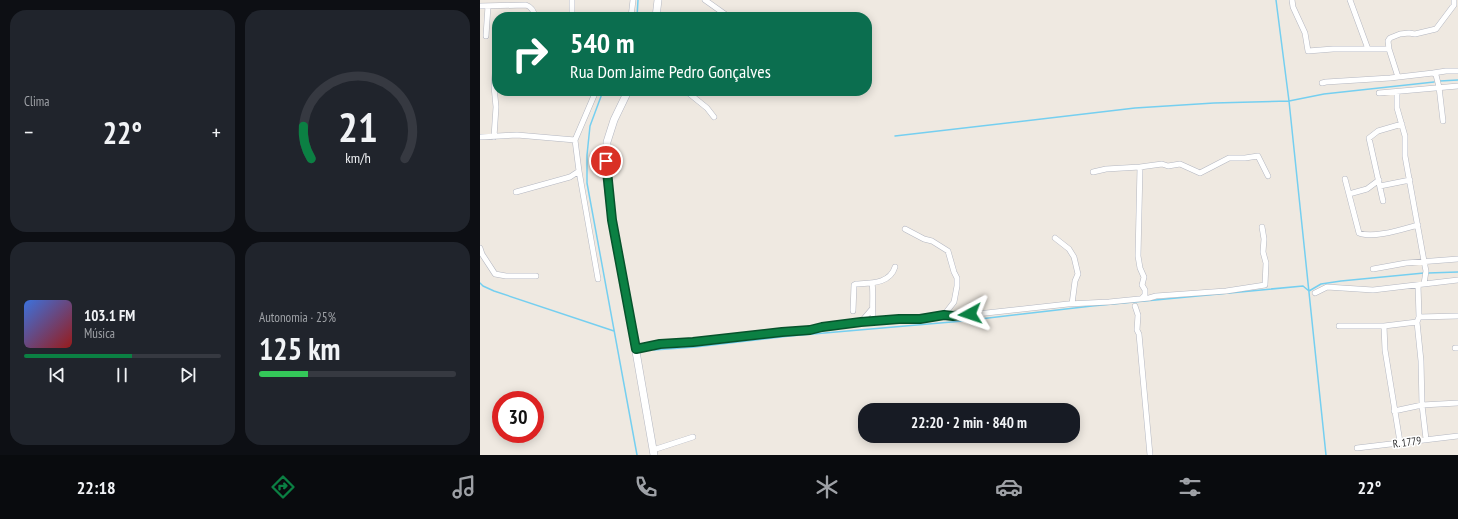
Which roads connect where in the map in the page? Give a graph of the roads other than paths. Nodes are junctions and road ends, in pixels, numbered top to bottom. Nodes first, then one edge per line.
1 (572, 0) edge
2 (633, 0) edge
3 (658, 0) edge
4 (705, 0) edge
5 (1292, 0) edge
6 (1350, 0) edge
7 (1454, 0) edge
8 (480, 6) edge
9 (488, 6) junction
10 (534, 12) edge
11 (572, 12) edge
12 (632, 12) edge
13 (657, 12) edge
14 (722, 12) edge
15 (486, 36) dead end
16 (1368, 49) junction
17 (1389, 49) junction
18 (1458, 71) edge
19 (1433, 73) junction
20 (1398, 77) junction
21 (1322, 83) dead end
22 (1458, 86) edge
23 (1439, 87) junction
24 (1398, 92) junction
25 (1379, 93) dead end
26 (495, 96) edge
27 (594, 96) edge
28 (626, 96) edge
29 (692, 96) edge
30 (714, 117) dead end
31 (1443, 121) dead end
32 (1402, 124) junction
33 (480, 137) edge
34 (494, 137) junction
35 (575, 140) junction
36 (1140, 167) junction
37 (579, 171) junction
38 (1093, 172) dead end
39 (1268, 176) dead end
40 (1345, 179) dead end
41 (1410, 180) junction
42 (1379, 183) junction
43 (516, 192) dead end
44 (1349, 194) junction
45 (1383, 201) dead end
46 (1418, 225) junction
47 (1262, 227) dead end
48 (905, 229) dead end
49 (1055, 238) dead end
50 (480, 248) edge
51 (1458, 259) edge
52 (1424, 261) junction
53 (895, 267) dead end
54 (1372, 269) dead end
55 (536, 276) dead end
56 (598, 279) dead end
57 (1458, 280) edge
58 (872, 283) junction
59 (1421, 285) junction
60 (1315, 293) dead end
61 (1142, 298) junction
62 (1072, 304) junction
63 (1135, 306) dead end
64 (873, 309) junction
65 (853, 311) dead end
66 (944, 315) junction
67 (1458, 316) edge
68 (1418, 320) junction
69 (874, 321) junction
70 (861, 322) junction
71 (1339, 326) dead end
72 (1384, 326) junction
73 (636, 349) junction
74 (1458, 403) edge
75 (1422, 405) junction
76 (1394, 411) junction
77 (1458, 436) edge
78 (692, 437) dead end
79 (1426, 439) junction
80 (1400, 442) junction
81 (1357, 448) dead end
82 (654, 453) edge
83 (1150, 455) edge

1 - 11 street
2 - 12 street
3 - 13 main road
4 - 14 street
5 - 16 street
6 - 16 street
7 - 17 street
8 - 9 street
9 - 10 street
9 - 15 street
16 - 17 street
17 - 20 street
18 - 19 street
19 - 20 street
19 - 23 street
20 - 21 street
22 - 23 street
23 - 24 street
23 - 31 street
24 - 25 street
24 - 32 street
26 - 34 street
27 - 35 street
28 - 73 main road
29 - 30 street
32 - 41 street
32 - 42 street
33 - 34 street
34 - 35 street
35 - 37 street
36 - 38 street
36 - 39 street
36 - 61 street
37 - 43 street
37 - 56 street
40 - 44 street
41 - 42 street
41 - 46 street
42 - 44 street
42 - 45 street
44 - 46 street
46 - 52 street
47 - 61 street
48 - 66 street
49 - 62 street
50 - 55 street
51 - 52 street
52 - 54 street
52 - 59 street
53 - 58 street
57 - 59 street
58 - 64 street
58 - 65 street
59 - 60 street
59 - 68 street
61 - 62 street
62 - 66 street
63 - 83 street
64 - 69 street
64 - 70 street
66 - 69 street
67 - 68 street
68 - 72 street
68 - 75 street
69 - 70 street
70 - 73 street
71 - 72 street
72 - 76 street
73 - 82 main road
74 - 75 street
75 - 76 street
75 - 79 street
76 - 80 street
77 - 79 street, R. 1779
78 - 82 street
79 - 80 street, R. 1779
80 - 81 street, R. 1779

